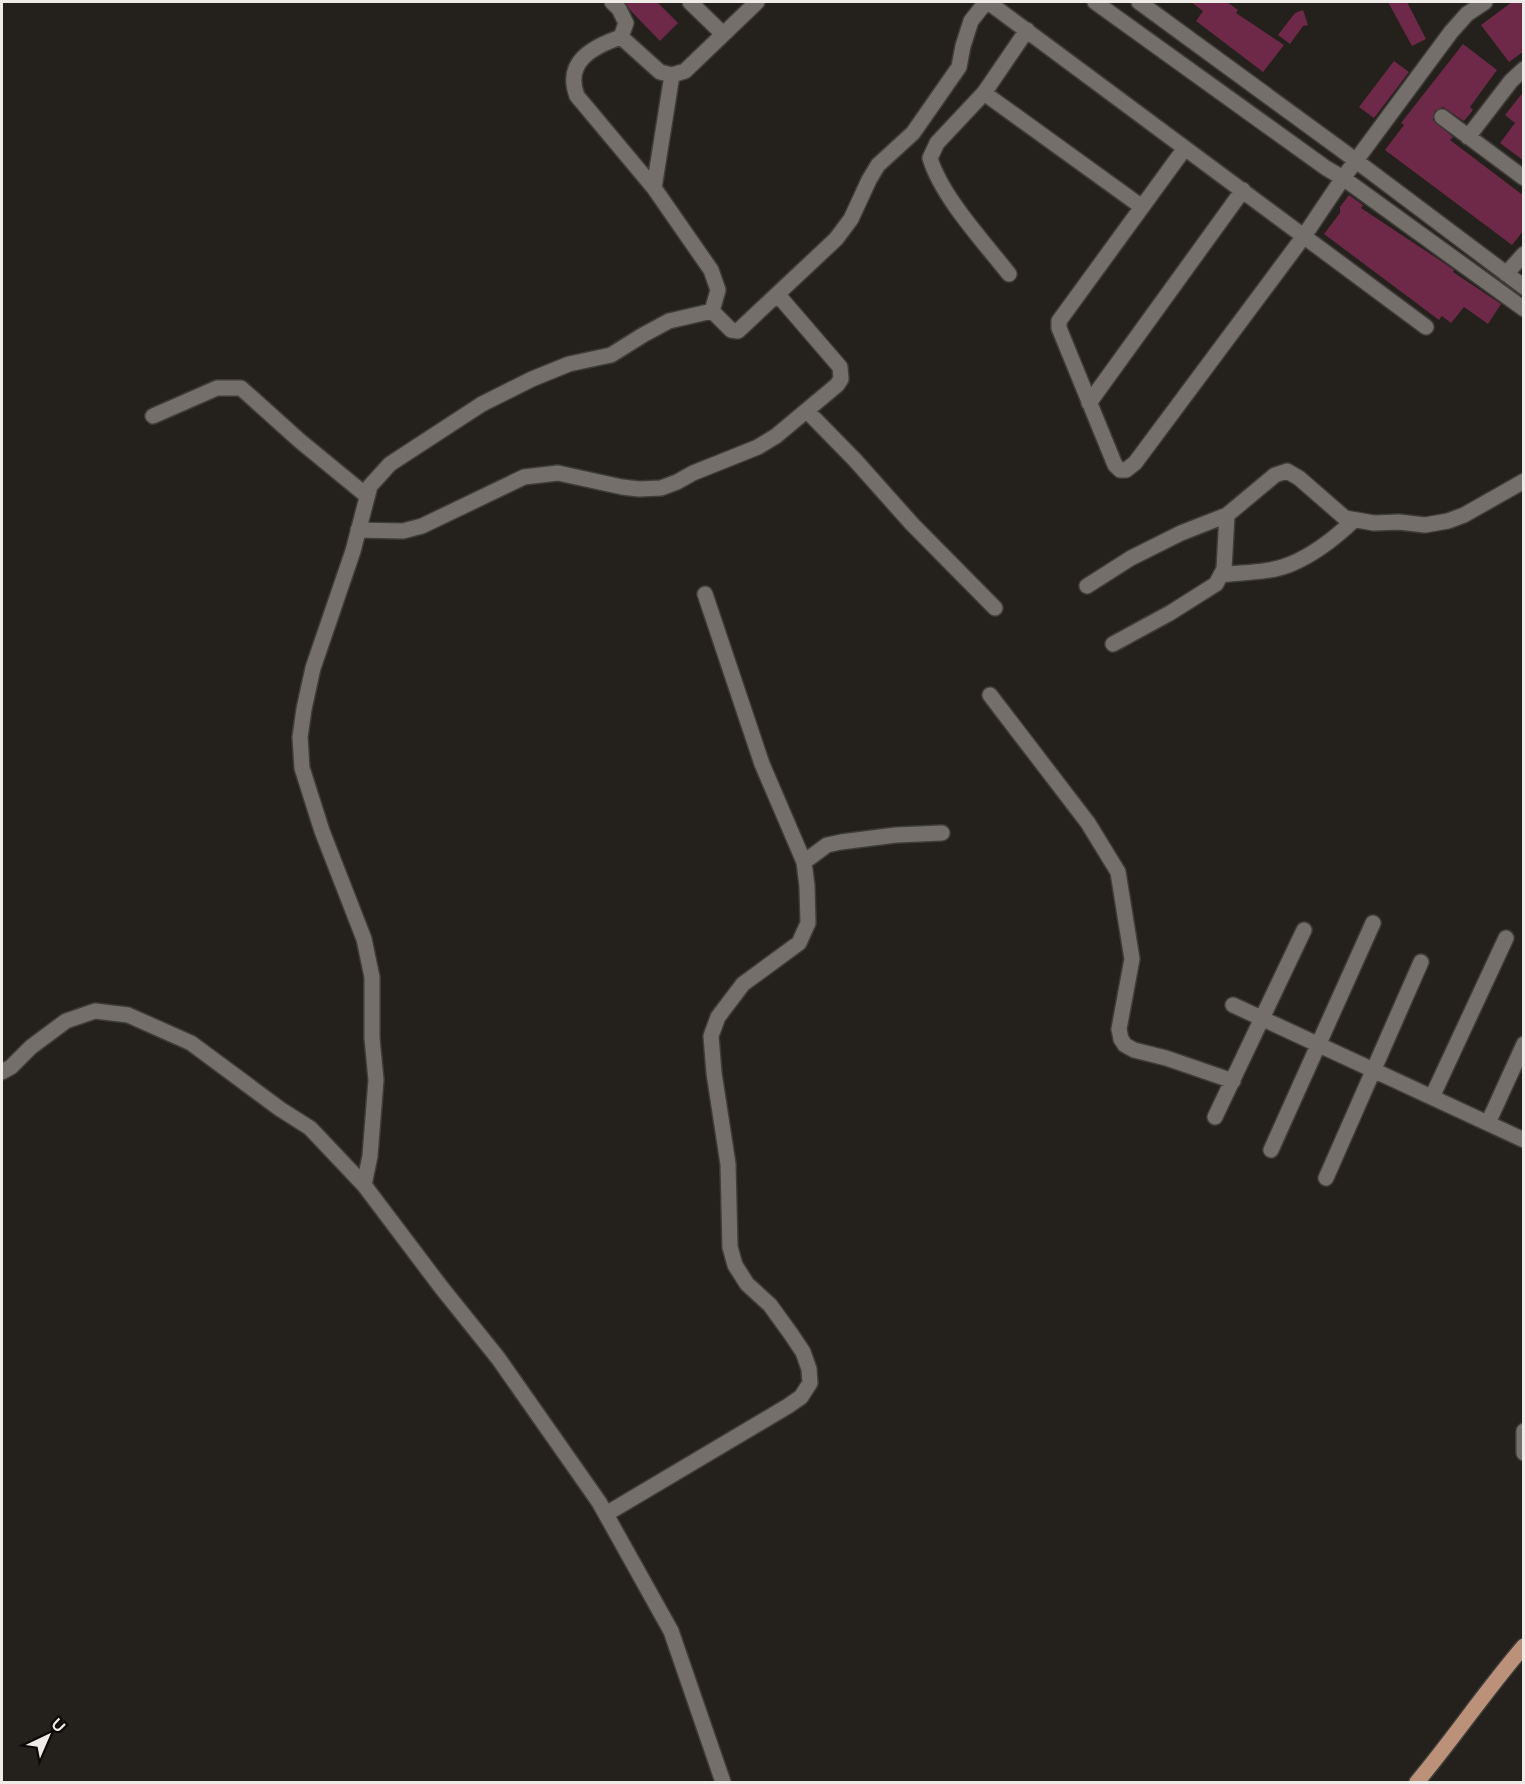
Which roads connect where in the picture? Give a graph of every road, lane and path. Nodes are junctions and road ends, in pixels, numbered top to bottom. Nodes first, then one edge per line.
1 (612, 2) edge
2 (690, 2) edge
3 (757, 2) edge
4 (987, 2) edge
5 (1095, 2) edge
6 (1139, 2) edge
7 (1485, 2) edge
8 (1027, 30) junction
9 (723, 33) junction
10 (621, 37) junction
11 (1524, 69) edge
12 (672, 75) junction
13 (984, 93) junction
14 (1442, 117) dead end
15 (1468, 137) junction
16 (1185, 148) junction
17 (1355, 161) junction
18 (1343, 178) junction
19 (1524, 178) edge
20 (654, 188) junction
21 (1242, 190) junction
22 (1142, 207) junction
23 (1304, 236) junction
24 (1524, 254) edge
25 (1008, 274) dead end
26 (1506, 274) junction
27 (1524, 287) edge
28 (778, 295) junction
29 (1524, 309) edge
30 (712, 311) junction
31 (1426, 327) dead end
32 (1089, 403) junction
33 (807, 411) junction
34 (153, 416) dead end
35 (1522, 488) edge
36 (367, 496) junction
37 (1227, 515) junction
38 (1353, 521) junction
39 (358, 530) junction
40 (1221, 574) junction
41 (1087, 586) dead end
42 (705, 594) dead end
43 (995, 608) dead end
44 (1113, 644) dead end
45 (990, 695) dead end
46 (942, 833) dead end
47 (804, 862) junction
48 (1373, 923) dead end
49 (1304, 930) dead end
50 (1506, 938) dead end
51 (1421, 962) dead end
52 (1233, 1005) dead end
53 (1263, 1019) junction
54 (1318, 1044) junction
55 (1524, 1044) edge
56 (1375, 1070) junction
57 (2, 1072) edge
58 (1233, 1080) junction
59 (1432, 1097) junction
60 (1215, 1117) dead end
61 (1488, 1123) junction
62 (1524, 1140) edge
63 (1271, 1150) dead end
64 (1326, 1178) dead end
65 (364, 1185) junction
66 (1524, 1431) edge
67 (1524, 1453) edge
68 (606, 1514) junction
69 (1524, 1646) edge
70 (723, 1782) edge
71 (1417, 1782) edge

1 - 10 street
2 - 9 street
3 - 9 street
4 - 8 street
4 - 28 street
5 - 18 street
6 - 17 street
7 - 17 street
8 - 13 street
8 - 16 street
9 - 12 street
10 - 12 street
10 - 20 street
11 - 15 street
12 - 20 street
13 - 22 street
13 - 25 street
14 - 15 street
15 - 19 street
16 - 21 street
16 - 22 street
17 - 18 street
17 - 26 street
18 - 23 street
18 - 29 street
20 - 30 street
21 - 23 street
21 - 32 street
22 - 32 street
23 - 31 street
23 - 32 street
24 - 26 street
26 - 27 street
28 - 30 street
28 - 33 street
30 - 36 street
33 - 39 street
33 - 43 street
34 - 36 street
35 - 38 street
36 - 39 street
37 - 38 street
37 - 40 street
37 - 41 street
38 - 40 street
39 - 65 street
40 - 44 street
42 - 47 street
45 - 58 street
46 - 47 street
47 - 68 street
48 - 54 street
49 - 53 street
50 - 59 street
51 - 56 street
52 - 53 street
53 - 54 street
53 - 58 street
54 - 56 street
54 - 63 street
55 - 61 street
56 - 59 street
56 - 64 street
57 - 65 street
58 - 60 street
59 - 61 street
61 - 62 street
65 - 68 street
66 - 67 street
68 - 70 street
69 - 71 main road

